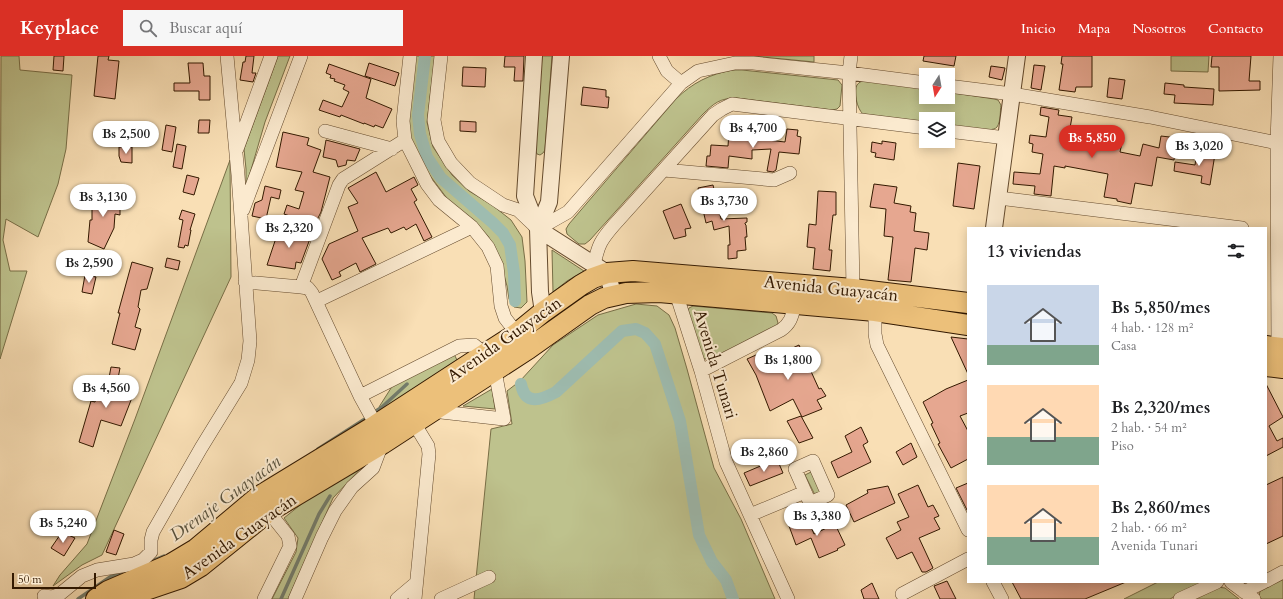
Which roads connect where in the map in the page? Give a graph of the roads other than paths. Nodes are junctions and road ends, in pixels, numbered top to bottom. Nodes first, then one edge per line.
1 (227, 56) edge
2 (271, 56) edge
3 (301, 56) edge
4 (410, 56) edge
5 (441, 56) edge
6 (534, 56) edge
7 (561, 56) edge
8 (659, 56) edge
9 (851, 56) edge
10 (1017, 56) edge
11 (1280, 56) edge
12 (849, 73) junction
13 (919, 82) edge
14 (681, 83) junction
15 (955, 87) edge
16 (1012, 94) junction
17 (850, 119) junction
18 (919, 127) edge
19 (955, 131) edge
20 (325, 132) dead end
21 (1006, 138) junction
22 (405, 140) junction
23 (1277, 143) junction
24 (392, 148) junction
25 (236, 152) junction
26 (664, 170) junction
27 (790, 173) dead end
28 (1280, 196) edge
29 (999, 198) junction
30 (241, 215) junction
31 (472, 226) junction
32 (994, 227) edge
33 (1234, 227) edge
34 (538, 229) junction
35 (1271, 232) edge
36 (601, 269) junction
37 (245, 282) junction
38 (301, 287) junction
39 (852, 289) junction
40 (676, 293) junction
41 (614, 296) junction
42 (317, 301) junction
43 (967, 303) edge
44 (795, 304) junction
45 (875, 311) junction
46 (543, 312) junction
47 (967, 324) edge
48 (522, 341) junction
49 (1276, 348) edge
50 (490, 362) junction
51 (1267, 366) edge
52 (1283, 368) edge
53 (701, 371) junction
54 (360, 396) junction
55 (432, 412) junction
56 (414, 423) junction
57 (376, 425) junction
58 (382, 444) junction
59 (806, 492) dead end
60 (263, 505) junction
61 (750, 516) junction
62 (967, 528) edge
63 (151, 552) junction
64 (967, 560) edge
65 (176, 571) junction
66 (1283, 572) edge
67 (489, 577) dead end
68 (1267, 580) edge
69 (416, 583) junction
70 (994, 583) edge
71 (1215, 583) edge
72 (1232, 583) edge
73 (1263, 583) edge
74 (902, 594) dead end
75 (1249, 595) edge
76 (44, 596) dead end
77 (96, 599) edge
78 (125, 599) edge
79 (264, 599) edge
80 (295, 599) edge
81 (397, 599) edge
82 (415, 599) edge
83 (441, 599) edge
84 (788, 599) edge
85 (1002, 599) edge
86 (1180, 599) edge

1 - 25 street
2 - 25 street
3 - 30 street
4 - 22 street
5 - 34 street
6 - 34 street
7 - 34 street
8 - 14 street
9 - 12 street
10 - 16 street
11 - 23 street
12 - 13 street
12 - 14 street
12 - 17 street
14 - 34 street
15 - 16 street
16 - 21 street
16 - 23 street
17 - 18 street
17 - 26 street
17 - 39 street
19 - 21 street
20 - 24 street
21 - 29 street
22 - 24 street
22 - 31 street
23 - 28 street
24 - 38 street
25 - 30 street
26 - 27 street
26 - 36 street
28 - 35 street
29 - 32 street
29 - 33 street
30 - 37 street
31 - 42 street
31 - 48 street
34 - 36 street
34 - 46 street
35 - 49 street
36 - 39 main road, Avenida Guayacán
36 - 41 street
36 - 46 main road, Avenida Guayacán
37 - 38 street
37 - 63 street
38 - 42 street
39 - 43 main road, Avenida Guayacán
40 - 41 main road, Avenida Guayacán
40 - 44 main road, Avenida Guayacán
40 - 53 street, Avenida Tunari
41 - 48 main road, Avenida Guayacán
42 - 54 street
44 - 45 main road, Avenida Guayacán
44 - 53 street
45 - 47 main road, Avenida Guayacán
45 - 62 street
46 - 48 main road, Avenida Guayacán
48 - 50 main road, Avenida Guayacán
50 - 54 street
50 - 55 main road, Avenida Guayacán
50 - 55 street
50 - 57 main road, Avenida Guayacán
51 - 52 main road
53 - 61 street, Avenida Tunari
54 - 57 street
55 - 56 main road, Avenida Guayacán
56 - 58 main road, Avenida Guayacán
56 - 69 street
57 - 58 street
57 - 60 main road, Avenida Guayacán
58 - 60 main road, Avenida Guayacán
58 - 80 street
59 - 61 street
60 - 65 main road, Avenida Guayacán
60 - 79 street
61 - 84 street, Avenida Tunari
63 - 65 street
63 - 76 street
64 - 74 street
65 - 77 main road, Avenida Guayacán
65 - 78 main road, Avenida Guayacán
66 - 68 street
67 - 83 street
69 - 81 street
69 - 82 street
70 - 85 street
71 - 86 street
72 - 75 street
73 - 75 street

